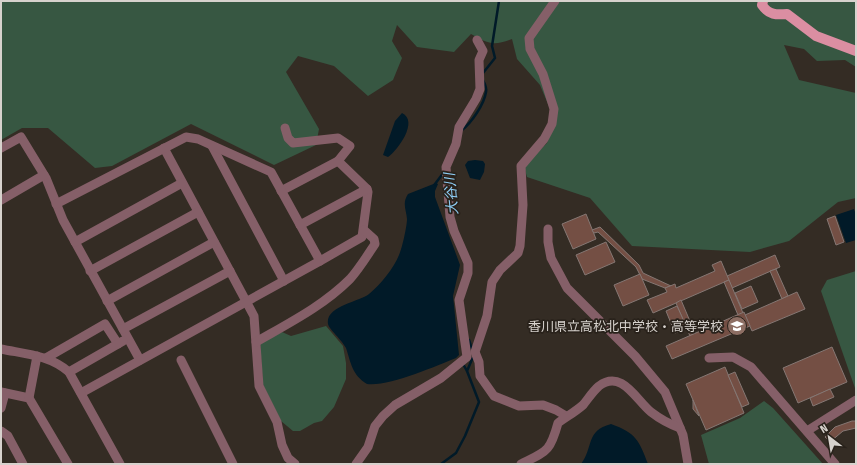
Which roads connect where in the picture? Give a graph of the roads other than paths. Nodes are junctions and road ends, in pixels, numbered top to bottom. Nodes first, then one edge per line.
1 (555, 1) edge
2 (763, 1) edge
3 (477, 40) dead end
4 (856, 51) edge
5 (285, 128) dead end
6 (212, 146) junction
7 (1, 148) edge
8 (164, 148) junction
9 (338, 161) junction
10 (44, 175) junction
11 (182, 183) junction
12 (367, 189) junction
13 (281, 191) junction
14 (1, 200) edge
15 (56, 204) junction
16 (198, 212) junction
17 (300, 225) junction
18 (548, 229) dead end
19 (364, 230) junction
20 (75, 242) junction
21 (214, 242) junction
22 (320, 261) junction
23 (90, 271) junction
24 (230, 271) junction
25 (284, 281) junction
26 (107, 301) junction
27 (246, 302) junction
28 (123, 330) junction
29 (128, 338) junction
30 (256, 342) junction
31 (118, 344) junction
32 (1, 349) edge
33 (475, 352) junction
34 (42, 357) junction
35 (467, 357) junction
36 (709, 358) dead end
37 (140, 360) junction
38 (181, 360) dead end
39 (68, 372) junction
40 (3, 392) edge
41 (81, 393) junction
42 (29, 398) junction
43 (856, 400) edge
44 (1, 408) edge
45 (566, 416) junction
46 (680, 428) junction
47 (1, 431) edge
48 (807, 432) junction
49 (23, 464) edge
50 (68, 464) edge
51 (120, 464) edge
52 (232, 464) edge
53 (295, 464) edge
54 (356, 464) edge
55 (521, 464) edge
56 (688, 464) edge
57 (835, 464) edge

1 - 33 street
2 - 4 main road
3 - 35 street
5 - 9 street
6 - 8 street
6 - 13 street
6 - 25 street
7 - 10 street
8 - 11 street
8 - 15 street
9 - 12 street
9 - 13 street
10 - 14 street
10 - 15 street
11 - 16 street
11 - 20 street
12 - 17 street
12 - 19 street
13 - 17 street
15 - 20 street
16 - 21 street
16 - 23 street
17 - 22 street
18 - 46 street
19 - 22 street
19 - 30 street
20 - 23 street
21 - 24 street
21 - 26 street
22 - 25 street
23 - 26 street
24 - 27 street
24 - 28 street
25 - 27 street
26 - 28 street
27 - 30 street
27 - 37 street
28 - 29 street
29 - 31 street
29 - 37 street
30 - 53 street
31 - 34 street
31 - 39 street
32 - 34 street
33 - 35 street
33 - 45 street
34 - 39 street
34 - 42 street
35 - 54 street
36 - 48 street
37 - 41 street
38 - 52 street
39 - 41 street
40 - 42 street
40 - 44 street
41 - 51 street
42 - 50 street
43 - 48 street
45 - 46 street
45 - 55 street
46 - 56 street
47 - 49 street
48 - 57 street

